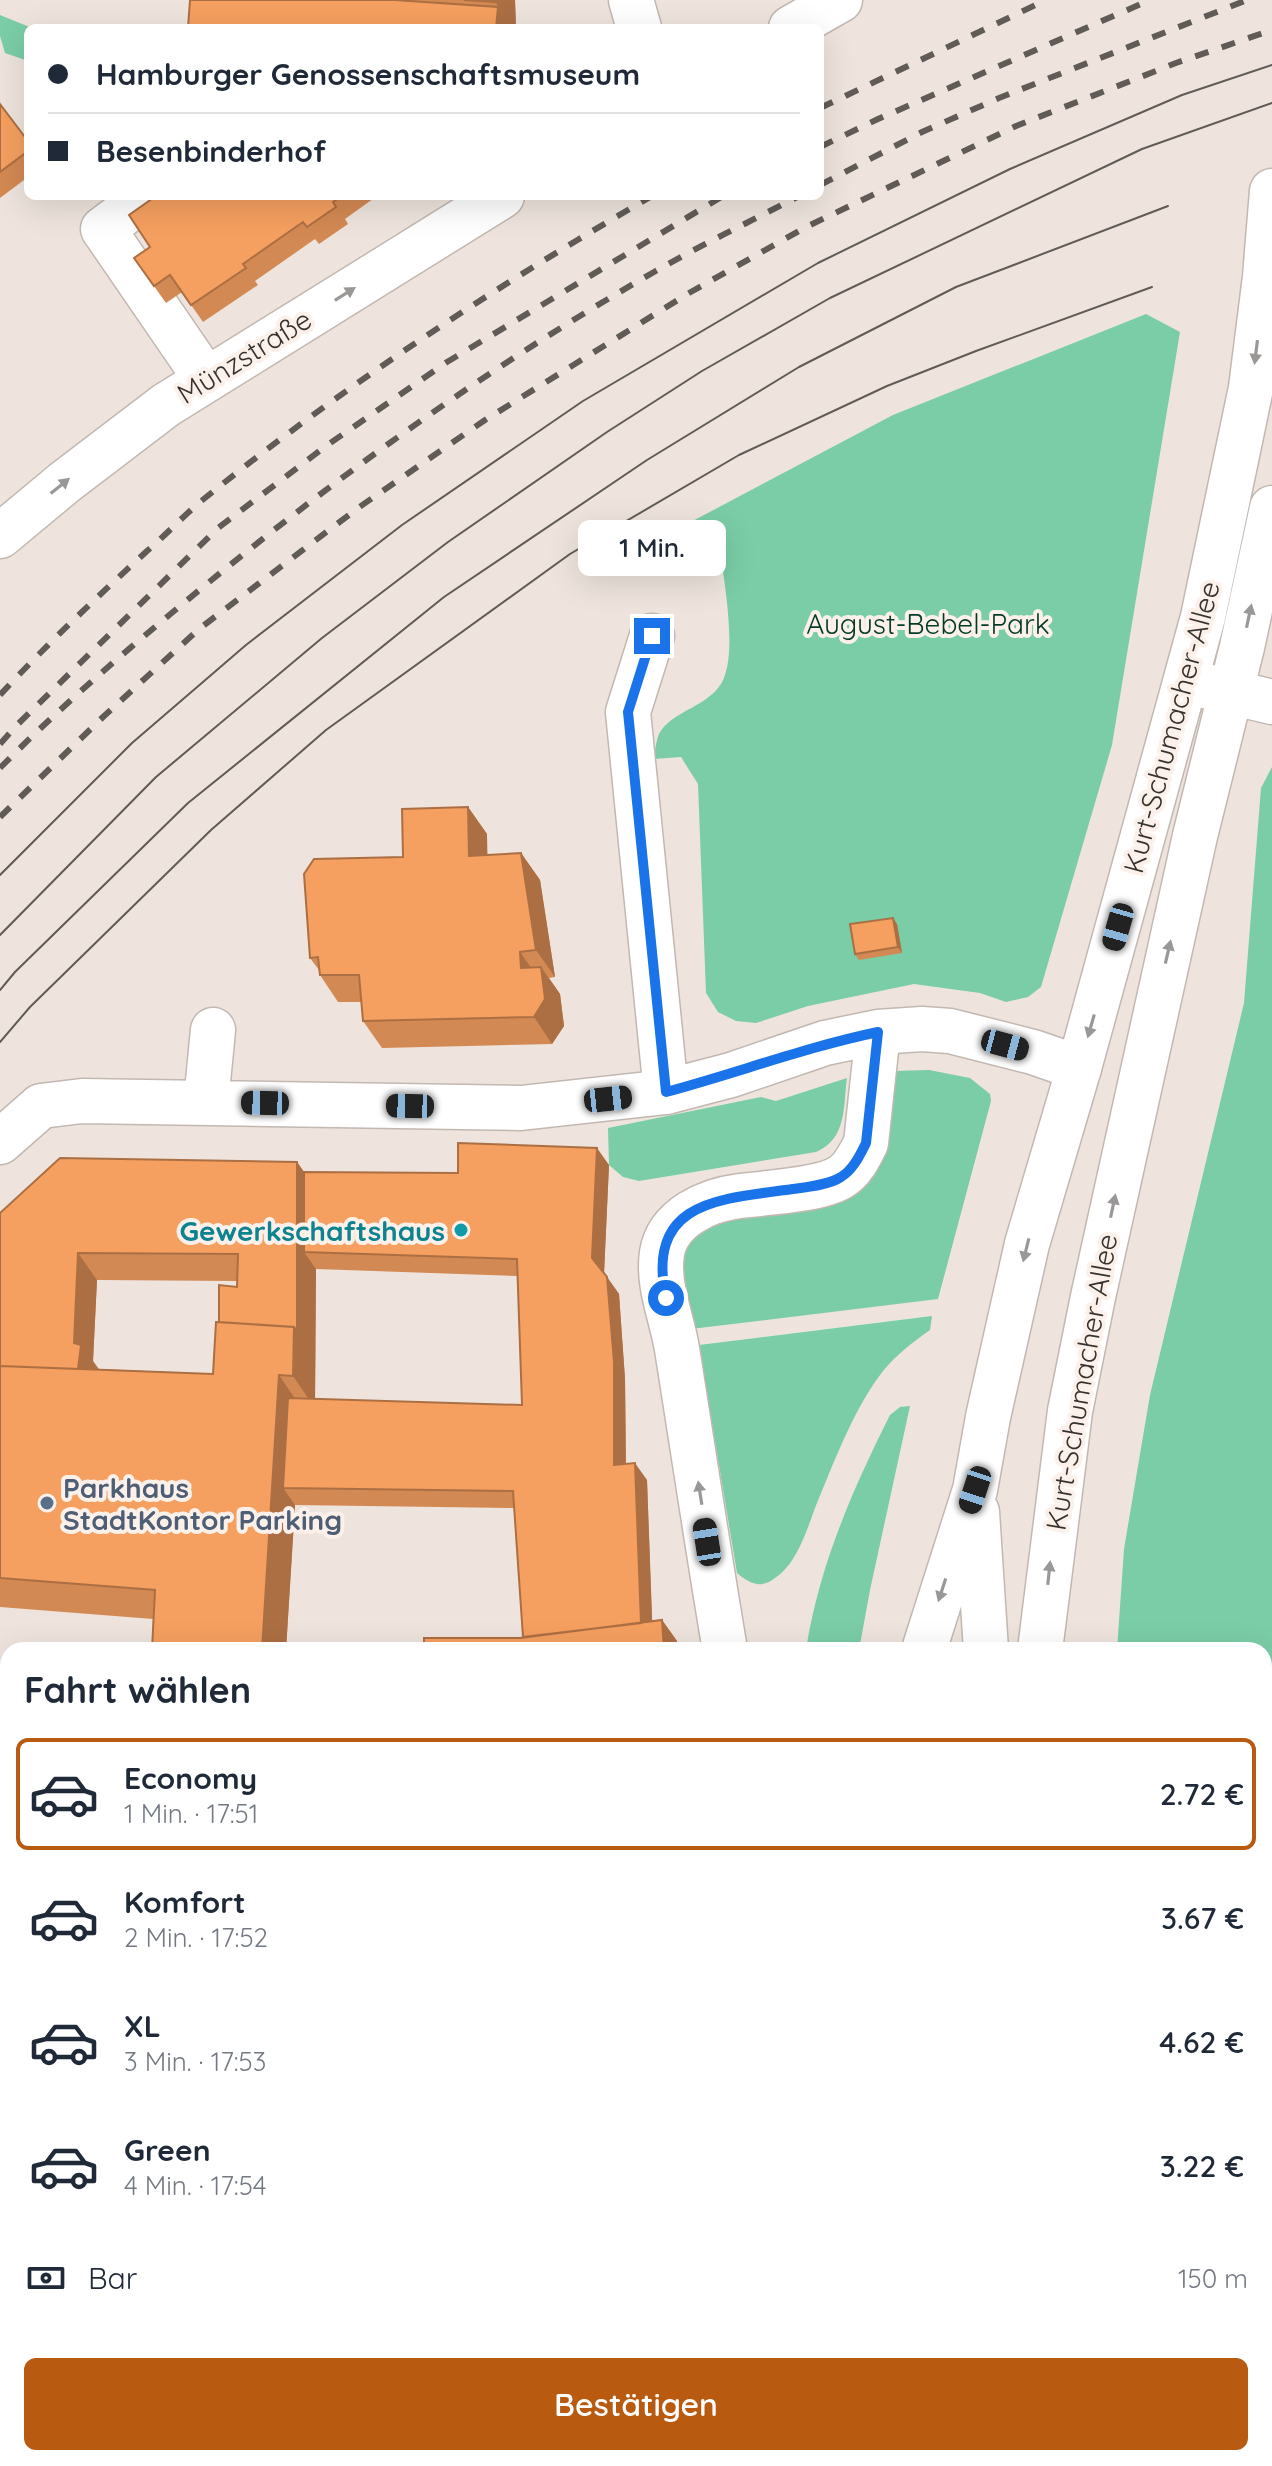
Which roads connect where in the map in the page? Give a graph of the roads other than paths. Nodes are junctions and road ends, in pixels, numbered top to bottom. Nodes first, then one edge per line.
1 (631, 0) edge
2 (840, 0) edge
3 (638, 24) edge
4 (798, 24) edge
5 (1272, 191) edge
6 (142, 200) edge
7 (496, 200) edge
8 (206, 379) junction
9 (1272, 508) edge
10 (0, 536) edge
11 (652, 636) dead end
12 (1186, 681) junction
13 (1252, 697) edge
14 (213, 1030) dead end
15 (878, 1032) junction
16 (1079, 1068) junction
17 (666, 1092) junction
18 (206, 1102) junction
19 (0, 1142) edge
20 (975, 1490) junction
21 (724, 1642) edge
22 (927, 1642) edge
23 (985, 1642) edge
24 (1041, 1642) edge

1 - 3 street
2 - 4 street
5 -> 12 street, Kurt-Schumacher-Allee
6 - 8 street
8 -> 7 street, Münzstraße
10 -> 8 street, Münzstraße
13 -> 9 street, Kurt-Schumacher-Allee
11 - 17 street
12 - 13 street
12 -> 16 street, Kurt-Schumacher-Allee
24 -> 13 street, Kurt-Schumacher-Allee
14 - 18 street
15 - 16 street
15 - 17 street
21 -> 15 street
16 -> 20 street, Kurt-Schumacher-Allee
17 - 18 street
18 - 19 street
20 -> 22 street, Kurt-Schumacher-Allee
20 - 23 street, Kurt-Schumacher-Allee

